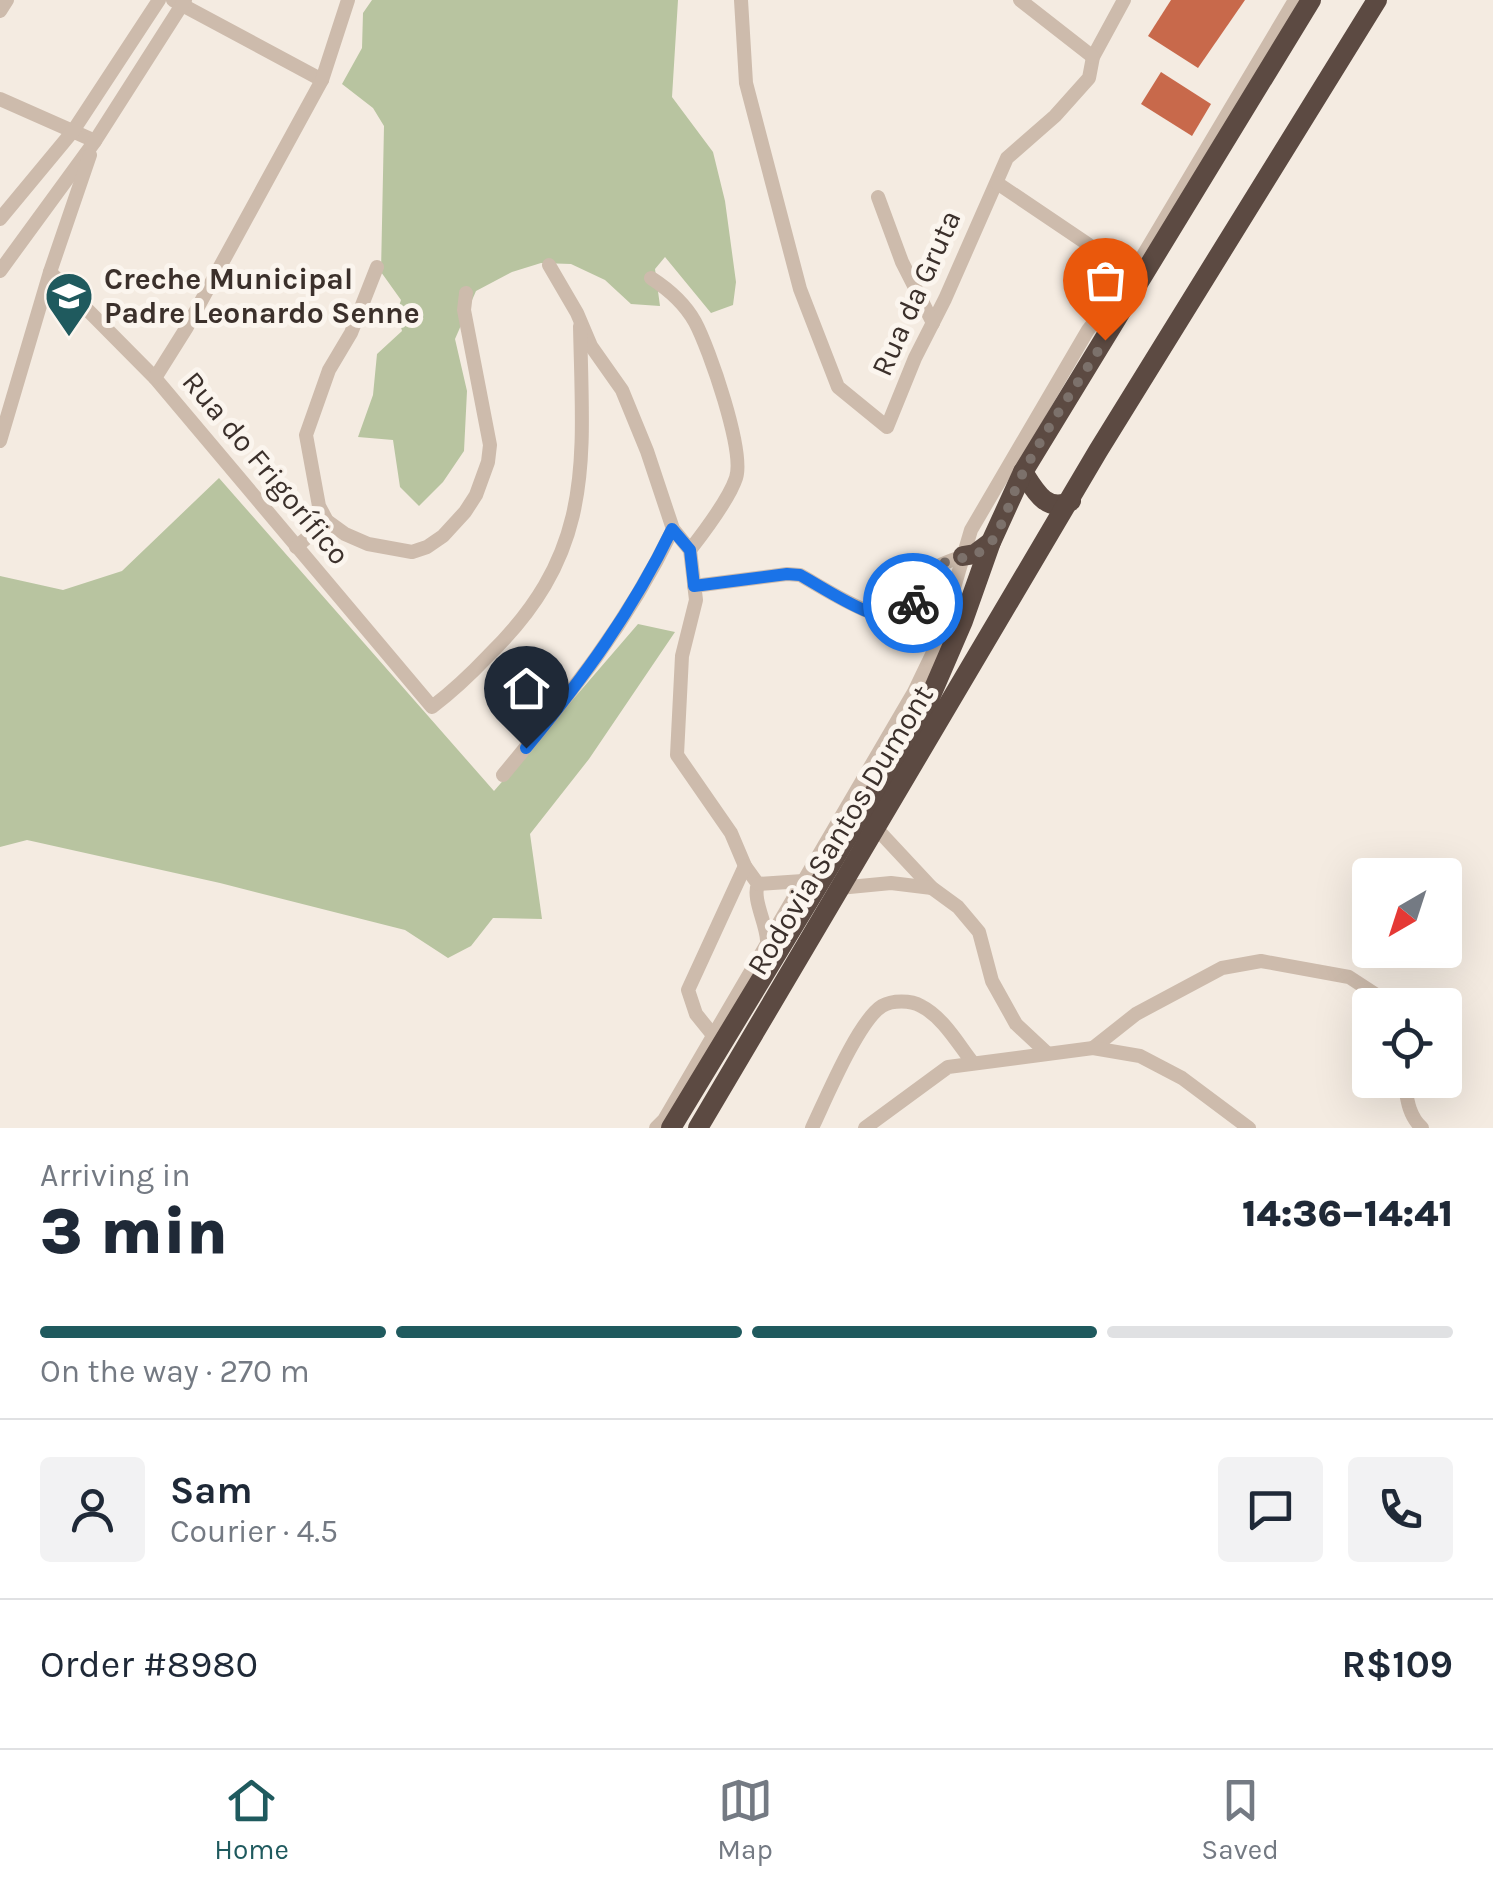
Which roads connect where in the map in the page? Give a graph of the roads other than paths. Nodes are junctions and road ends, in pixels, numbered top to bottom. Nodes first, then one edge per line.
1 (7, 0) edge
2 (158, 0) edge
3 (348, 0) edge
4 (741, 0) edge
5 (1020, 0) edge
6 (1124, 0) edge
7 (1378, 0) edge
8 (180, 1) edge
9 (1305, 1) edge
10 (0, 11) edge
11 (1278, 28) joint
12 (1093, 57) junction
13 (322, 80) junction
14 (0, 99) edge
15 (73, 131) junction
16 (95, 140) junction
17 (996, 183) junction
18 (878, 197) dead end
19 (0, 219) edge
20 (549, 265) dead end
21 (378, 268) dead end
22 (0, 271) edge
23 (50, 272) junction
24 (1132, 274) junction
25 (652, 278) dead end
26 (466, 293) dead end
27 (933, 323) junction
28 (580, 326) junction
29 (154, 378) junction
30 (0, 441) edge
31 (1025, 459) junction
32 (1071, 501) junction
33 (328, 521) junction
34 (672, 529) junction
35 (991, 542) junction
36 (296, 547) junction
37 (690, 550) junction
38 (963, 556) junction
39 (694, 586) junction
40 (503, 775) dead end
41 (876, 828) junction
42 (745, 866) junction
43 (803, 881) junction
44 (758, 884) junction
45 (840, 888) junction
46 (932, 888) junction
47 (767, 940) junction
48 (1366, 988) edge
49 (718, 1040) junction
50 (1092, 1048) junction
51 (1046, 1052) junction
52 (973, 1064) junction
53 (1407, 1098) edge
54 (656, 1128) edge
55 (671, 1128) edge
56 (698, 1128) edge
57 (812, 1128) edge
58 (866, 1128) edge
59 (1249, 1128) edge
60 (1422, 1128) edge

1 - 10 street
2 - 15 street
3 - 13 street
4 - 27 street, Rua da Gruta
5 - 12 street
6 - 12 street, Rua da Gruta
7 - 32 highway, Rodovia Santos Dumont
8 - 13 street
8 - 16 street
9 - 11 highway
9 - 31 highway, Rodovia Santos Dumont
11 - 24 street
12 - 17 street, Rua da Gruta
13 - 29 street
14 - 15 street
15 - 16 street
15 - 19 street
16 - 22 street
16 - 23 street
17 - 24 street
17 - 27 street, Rua da Gruta
18 - 27 street
20 - 28 street
21 - 33 street
23 - 29 street, Rua do Frigorífico
23 - 30 street
24 - 31 street
25 - 37 street
26 - 33 street
28 - 34 street
28 - 36 street, Rua do Frigorífico
29 - 36 street, Rua do Frigorífico
31 - 32 highway
31 - 35 highway, Rodovia Santos Dumont
31 - 38 street
32 - 41 highway, Rodovia Santos Dumont
33 - 36 street
34 - 37 street
34 - 40 street
35 - 38 highway
35 - 49 highway, Rodovia Santos Dumont
37 - 39 street
38 - 39 street
38 - 43 street
39 - 42 street
41 - 45 highway, Rodovia Santos Dumont
41 - 46 street
42 - 44 street
42 - 49 street
43 - 44 street
43 - 47 street
44 - 47 street
45 - 46 street
45 - 56 highway, Rodovia Santos Dumont
46 - 51 street
47 - 49 street
48 - 50 street
49 - 54 street
49 - 55 highway, Rodovia Santos Dumont
50 - 51 street
50 - 59 street
51 - 52 street
52 - 57 street
52 - 58 street
53 - 60 street

